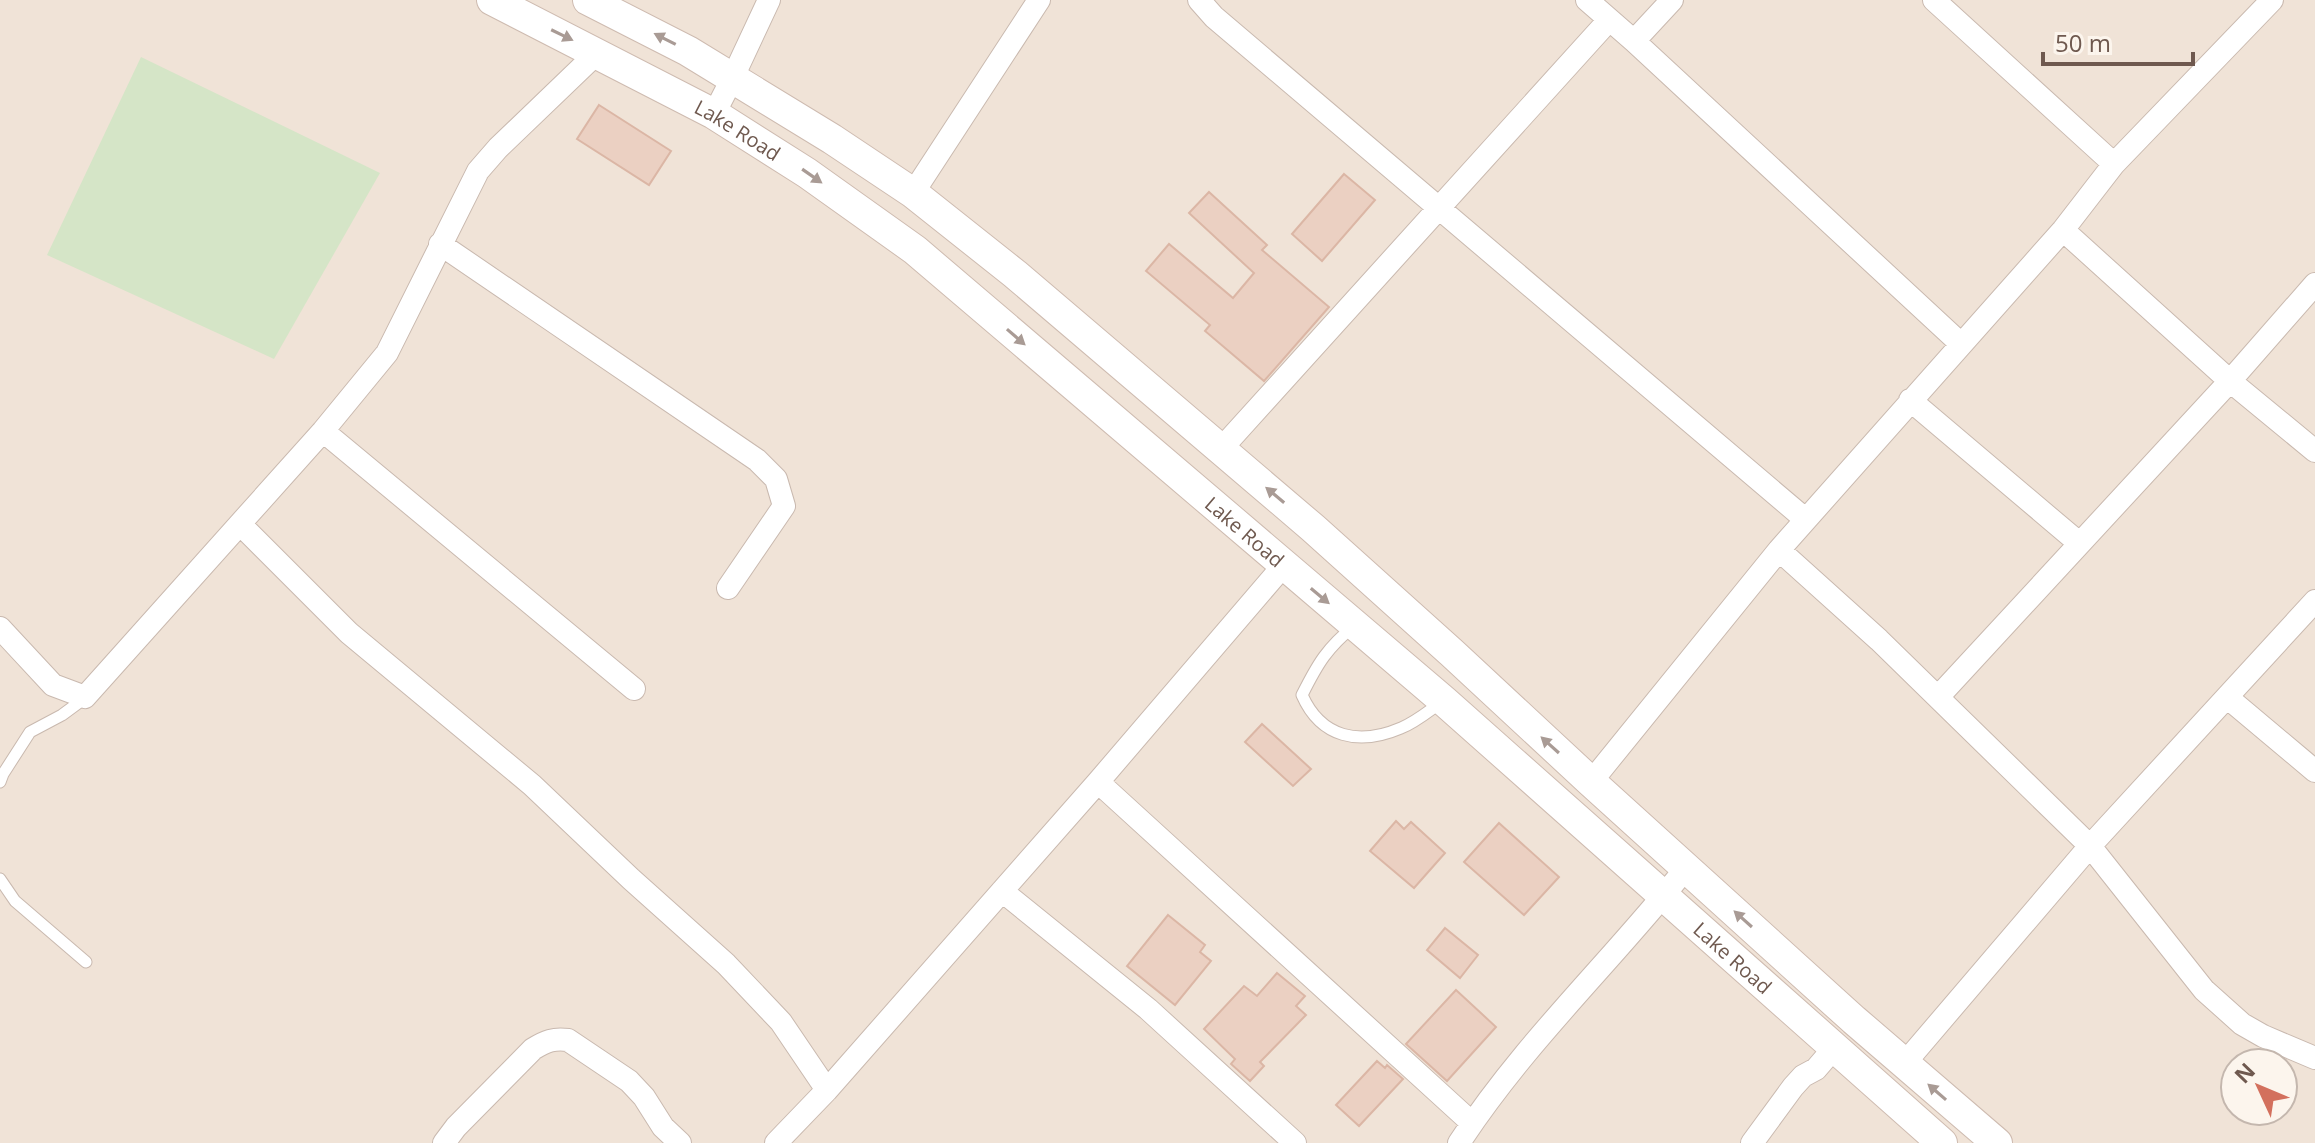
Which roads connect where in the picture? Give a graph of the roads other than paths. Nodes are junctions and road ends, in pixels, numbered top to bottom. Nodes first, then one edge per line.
1 (492, 0) edge
2 (588, 0) edge
3 (769, 0) edge
4 (1039, 0) edge
5 (1199, 0) edge
6 (1587, 0) edge
7 (1672, 0) edge
8 (1934, 0) edge
9 (2272, 0) edge
10 (1609, 20) junction
11 (1634, 41) junction
12 (597, 53) junction
13 (733, 77) junction
14 (714, 114) junction
15 (2114, 164) junction
16 (913, 193) junction
17 (1440, 209) junction
18 (2063, 230) junction
19 (440, 244) junction
20 (2315, 284) edge
21 (1961, 344) junction
22 (2230, 381) junction
23 (1910, 400) junction
24 (323, 431) junction
25 (1221, 449) junction
26 (2315, 451) edge
27 (1805, 519) junction
28 (240, 524) junction
29 (2079, 543) junction
30 (1779, 550) junction
31 (1283, 566) junction
32 (728, 588) dead end
33 (2315, 601) edge
34 (1355, 625) junction
35 (0, 628) edge
36 (634, 689) dead end
37 (85, 697) junction
38 (1938, 697) junction
39 (2228, 698) junction
40 (1444, 701) junction
41 (2315, 771) edge
42 (0, 782) edge
43 (1098, 782) junction
44 (1591, 782) junction
45 (2090, 846) junction
46 (1686, 868) junction
47 (0, 879) edge
48 (1002, 891) junction
49 (1663, 896) junction
50 (86, 962) dead end
51 (1834, 1048) junction
52 (2315, 1058) edge
53 (1904, 1064) junction
54 (827, 1090) junction
55 (1472, 1123) junction
56 (444, 1143) edge
57 (680, 1143) edge
58 (776, 1143) edge
59 (1295, 1143) edge
60 (1459, 1143) edge
61 (1752, 1143) edge
62 (1942, 1143) edge
63 (1997, 1143) edge

1 -> 12 main road, Lake Road
13 -> 2 main road, Lake Road
3 - 13 street
4 - 16 street
5 - 17 street
6 - 10 street
7 - 11 street
8 - 15 street
9 - 15 street
10 - 11 street
10 - 17 street
11 - 21 street
12 - 14 main road, Lake Road
12 - 19 street
13 - 14 street
13 - 16 main road, Lake Road
14 -> 31 main road, Lake Road
15 - 18 street
16 - 25 main road, Lake Road
17 - 25 street
17 - 27 street
18 - 21 street
18 - 22 street
19 - 24 street
19 - 32 street
20 - 22 street
21 - 23 street
22 - 26 street
22 - 29 street
23 - 27 street
23 - 29 street
24 - 28 street
24 - 36 street
44 -> 25 main road, Lake Road
27 - 30 street
28 - 37 street
28 - 54 street
29 - 38 street
30 - 38 street
30 - 44 street
31 -> 34 main road, Lake Road
31 - 43 street
33 - 39 street
34 - 40 main road, Lake Road
34 - 40 lane
35 - 37 street
37 - 42 lane
38 - 45 street
39 - 41 street
39 - 45 street
40 - 49 main road, Lake Road
43 - 48 street
43 - 55 street
44 - 46 main road, Lake Road
45 - 52 street
45 - 53 street
46 - 49 street
53 -> 46 main road, Lake Road
47 - 50 lane
48 - 54 street
48 - 59 street
49 - 51 main road, Lake Road
49 - 55 street
51 - 61 street
51 - 62 main road, Lake Road
63 -> 53 main road, Lake Road
54 - 58 street
55 - 60 street
56 - 57 street

